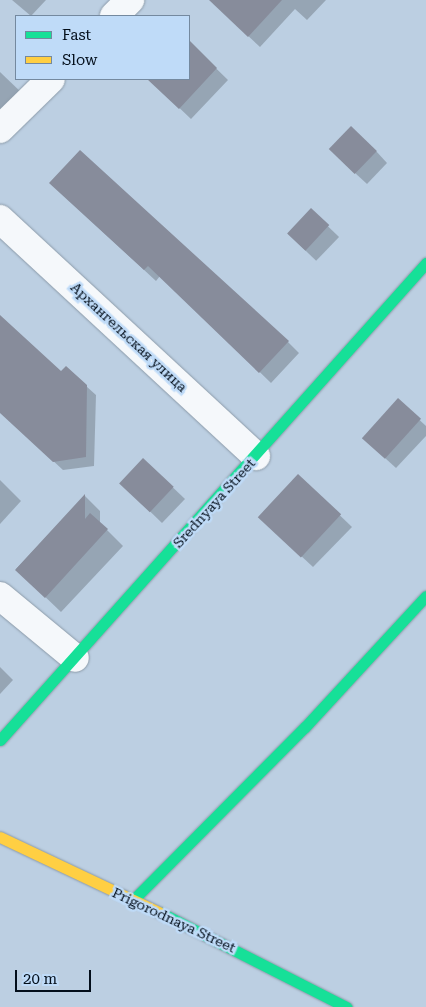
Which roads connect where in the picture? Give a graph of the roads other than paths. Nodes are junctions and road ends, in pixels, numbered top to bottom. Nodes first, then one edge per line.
1 (130, 0) edge
2 (115, 15) edge
3 (49, 80) edge
4 (0, 129) edge
5 (0, 219) edge
6 (426, 263) edge
7 (256, 456) junction
8 (0, 596) edge
9 (426, 596) edge
10 (75, 658) junction
11 (0, 740) edge
12 (0, 837) edge
13 (133, 900) junction
14 (346, 1007) edge

1 - 2 street
3 - 4 street
5 - 7 street, Архангельская улица
6 - 7 street, Srednyaya Street
7 - 10 street, Srednyaya Street
8 - 10 street
9 - 13 street
10 - 11 street, Srednyaya Street
12 - 13 street, Prigorodnaya Street
13 - 14 street, Prigorodnaya Street

